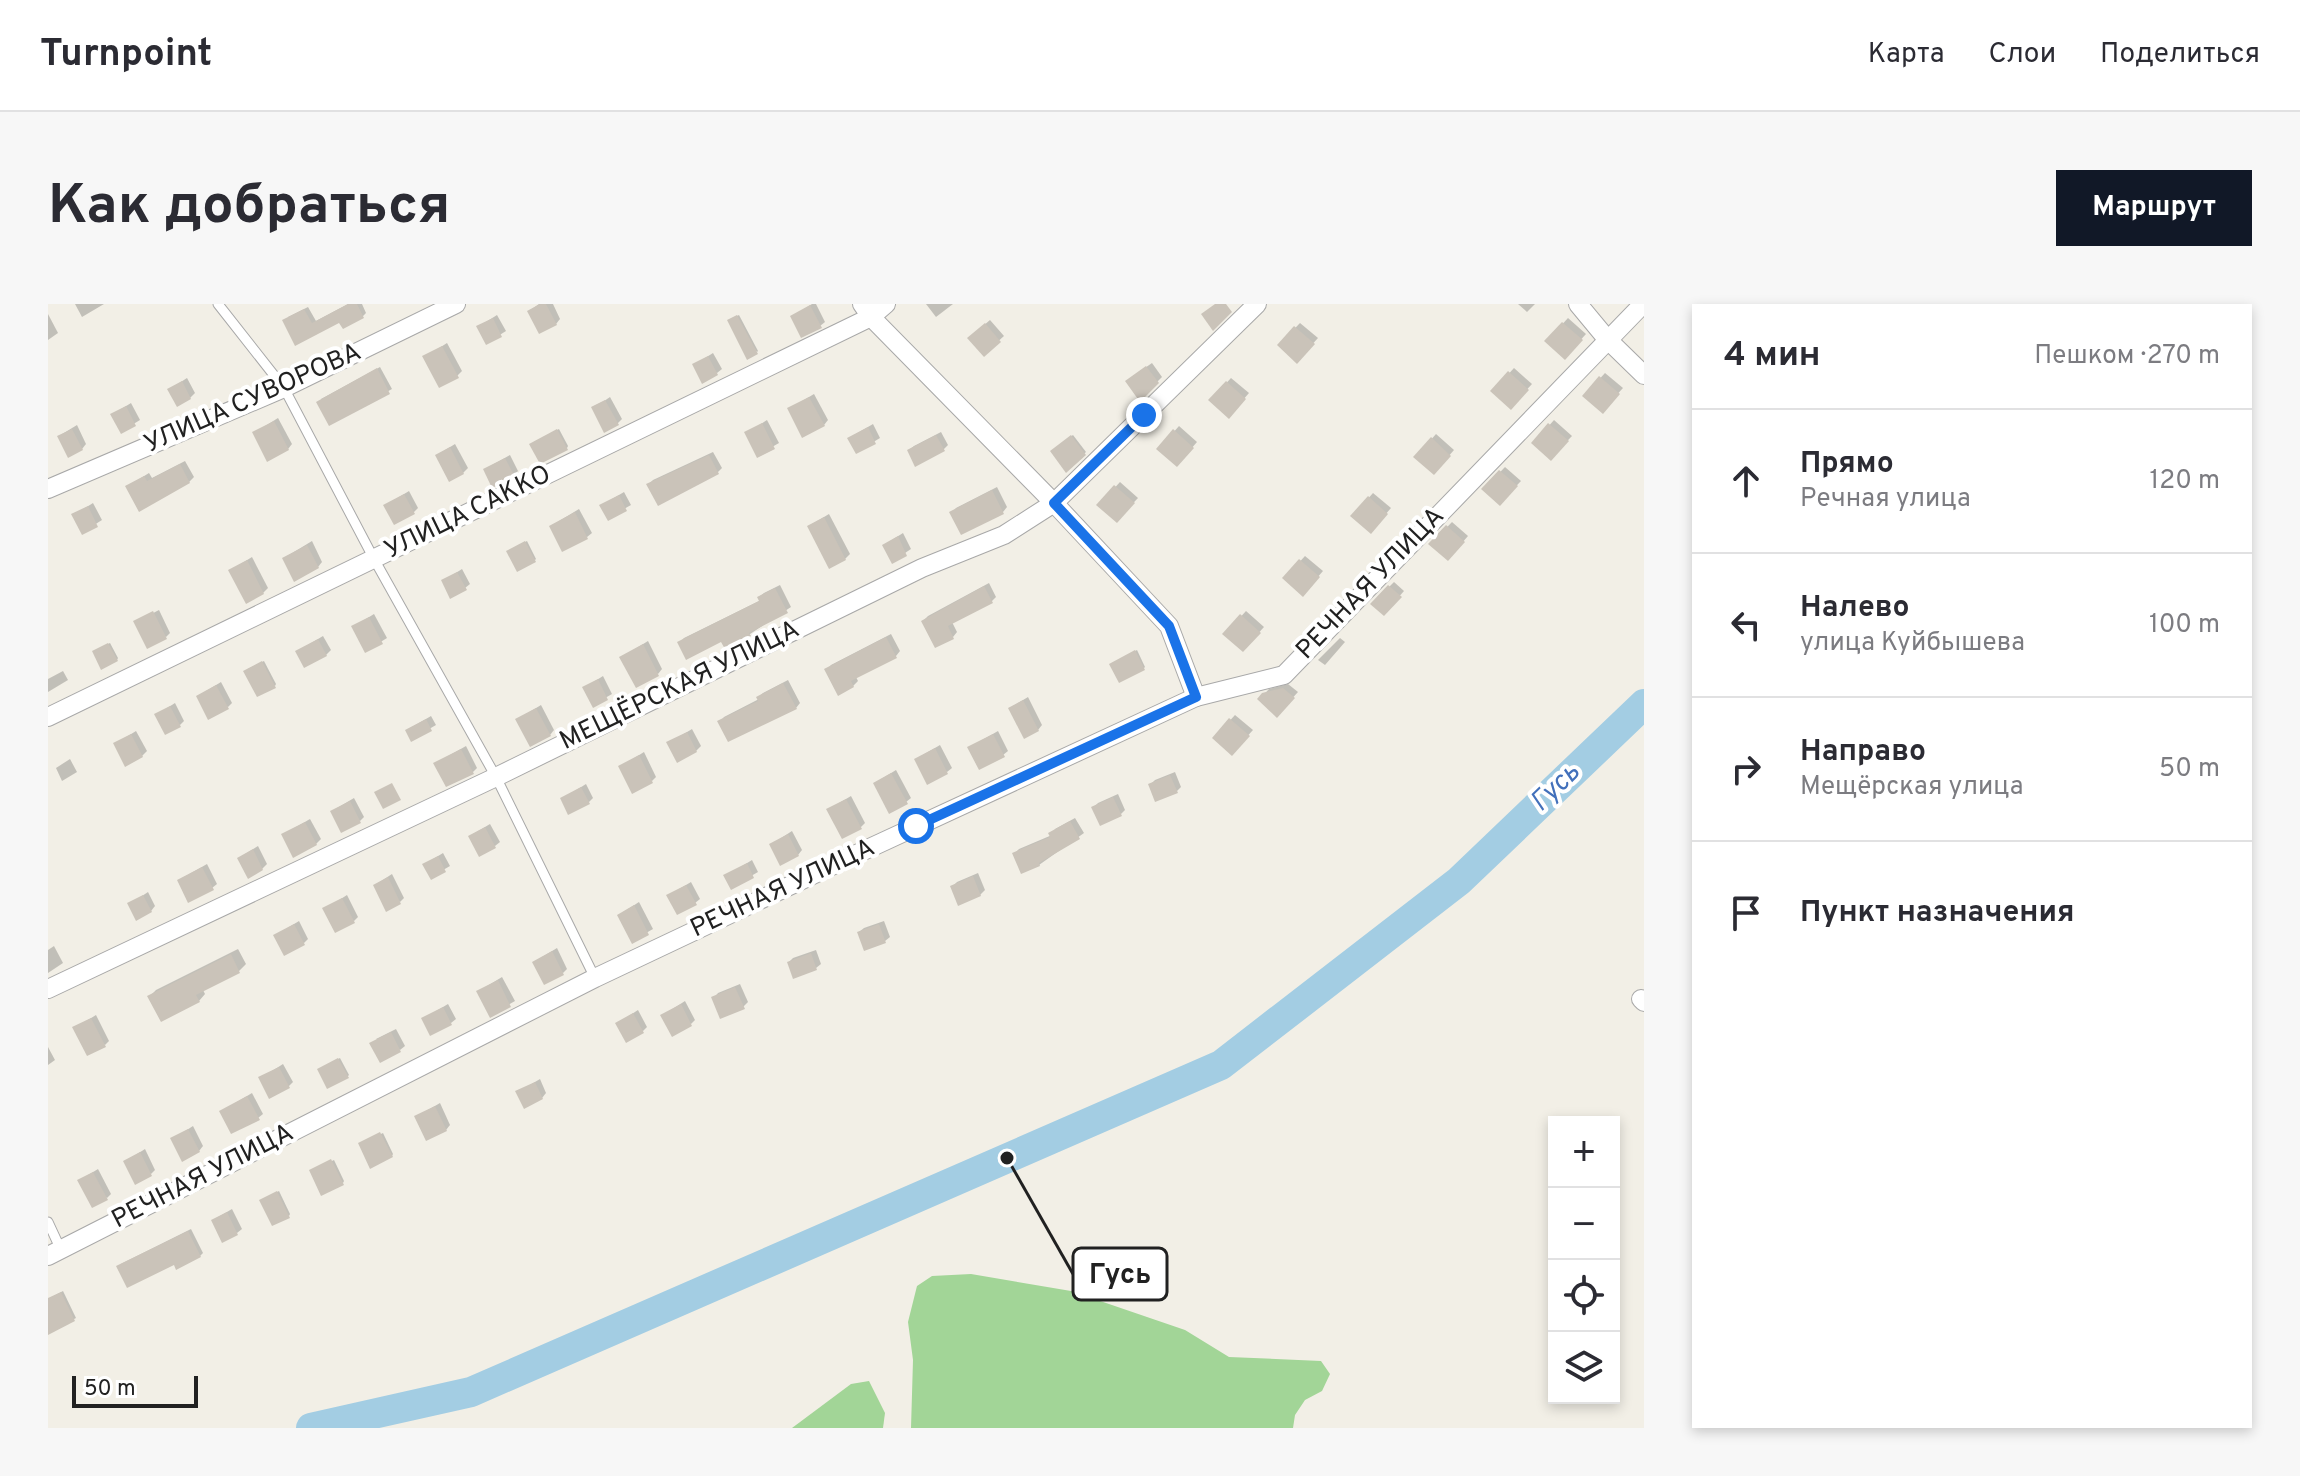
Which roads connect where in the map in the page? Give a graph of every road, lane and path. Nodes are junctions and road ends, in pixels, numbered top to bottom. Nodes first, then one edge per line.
1 (218, 304) edge
2 (456, 304) edge
3 (886, 304) edge
4 (1257, 304) edge
5 (1578, 304) edge
6 (1643, 304) edge
7 (866, 311) edge
8 (1607, 339) junction
9 (1644, 375) edge
10 (284, 388) junction
11 (48, 489) edge
12 (1054, 503) junction
13 (374, 559) junction
14 (1196, 697) junction
15 (48, 717) edge
16 (496, 777) junction
17 (595, 978) junction
18 (48, 989) edge
19 (48, 1222) edge
20 (54, 1253) edge

1 - 10 lane
2 - 10 street, УЛИЦА СУВОРОВА
3 - 7 street, УЛИЦА САККО
4 - 12 street, МЕЩЁРСКАЯ УЛИЦА
5 - 8 street
6 - 8 street, РЕЧНАЯ УЛИЦА
7 - 12 street
7 - 13 street, УЛИЦА САККО
8 - 9 street
8 - 14 street, РЕЧНАЯ УЛИЦА
10 - 11 street, УЛИЦА СУВОРОВА
10 - 13 lane
12 - 14 street
12 - 16 street, МЕЩЁРСКАЯ УЛИЦА
13 - 15 street, УЛИЦА САККО
13 - 16 lane
14 - 17 street, РЕЧНАЯ УЛИЦА
16 - 17 lane
16 - 18 street, МЕЩЁРСКАЯ УЛИЦА
17 - 20 street, РЕЧНАЯ УЛИЦА
19 - 20 lane

